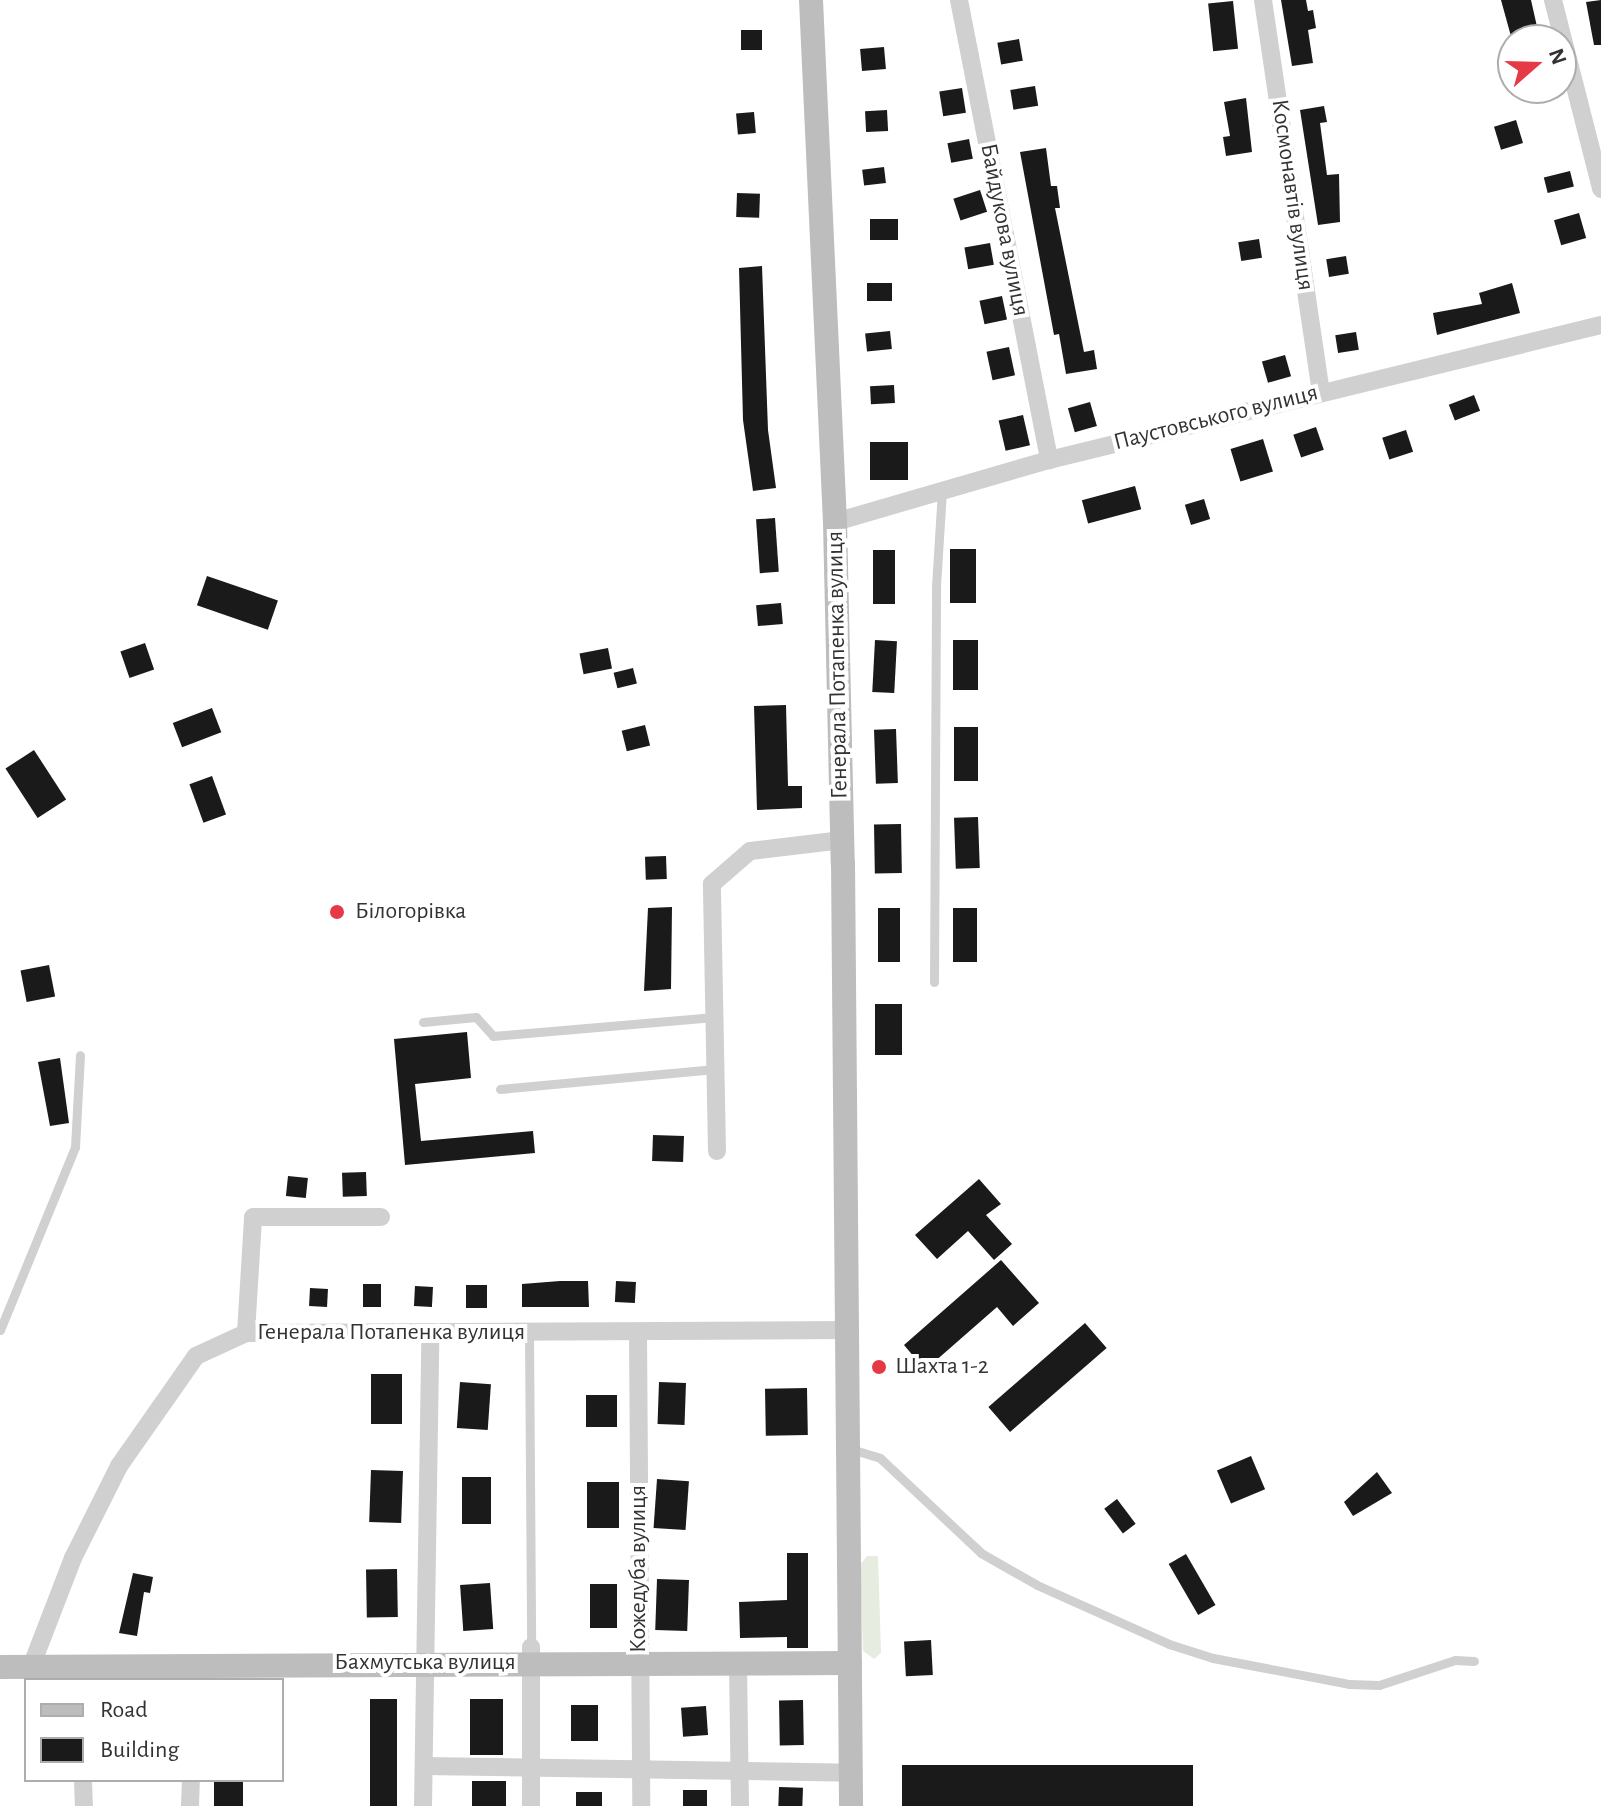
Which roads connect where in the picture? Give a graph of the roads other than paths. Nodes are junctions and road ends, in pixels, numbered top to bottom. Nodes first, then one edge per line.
1 (811, 0) edge
2 (959, 0) edge
3 (1263, 0) edge
4 (1553, 0) edge
5 (1601, 189) edge
6 (1601, 325) edge
7 (1321, 391) junction
8 (1049, 460) junction
9 (942, 491) junction
10 (835, 522) junction
11 (842, 840) junction
12 (934, 982) dead end
13 (714, 1017) junction
14 (423, 1022) dead end
15 (80, 1055) dead end
16 (715, 1069) junction
17 (500, 1089) dead end
18 (717, 1151) dead end
19 (381, 1217) dead end
20 (0, 1330) edge
21 (848, 1330) junction
22 (246, 1333) junction
23 (529, 1333) junction
24 (638, 1333) junction
25 (430, 1335) junction
26 (849, 1449) junction
27 (531, 1655) junction
28 (1474, 1661) dead end
29 (423, 1662) junction
30 (738, 1663) junction
31 (850, 1663) junction
32 (640, 1664) junction
33 (0, 1667) edge
34 (31, 1667) junction
35 (192, 1672) edge
36 (81, 1674) edge
37 (424, 1766) junction
38 (533, 1769) junction
39 (639, 1770) junction
40 (739, 1773) junction
41 (851, 1773) junction
42 (83, 1782) edge
43 (191, 1782) edge
44 (84, 1806) edge
45 (190, 1806) edge
46 (423, 1806) edge
47 (531, 1806) edge
48 (641, 1806) edge
49 (740, 1806) edge
50 (851, 1806) edge

1 - 10 main road, Генерала Потапенка вулиця
2 - 8 street, Байдукова вулиця
3 - 7 street, Космонавтів вулиця
4 - 5 street
6 - 7 street, Паустовського вулиця
7 - 8 street, Паустовського вулиця
8 - 9 street, Паустовського вулиця
9 - 10 street, Паустовського вулиця
9 - 12 lane
10 - 11 main road, Генерала Потапенка вулиця
11 - 13 street
11 - 21 main road, Генерала Потапенка вулиця
13 - 14 lane
13 - 16 street
15 - 20 lane
16 - 17 lane
16 - 18 street
19 - 22 street
21 - 24 street, Генерала Потапенка вулиця
21 - 26 main road, Генерала Потапенка вулиця
22 - 25 street, Генерала Потапенка вулиця
22 - 34 street, Генерала Потапенка вулиця
23 - 24 street, Генерала Потапенка вулиця
23 - 25 street, Генерала Потапенка вулиця
23 - 27 lane
24 - 32 street, Кожедуба вулиця
25 - 29 street
26 - 28 lane
26 - 31 main road, Генерала Потапенка вулиця
27 - 29 main road, Бахмутська вулиця
27 - 32 main road, Бахмутська вулиця
27 - 38 street
29 - 35 main road, Бахмутська вулиця
29 - 37 street
30 - 31 main road, Бахмутська вулиця
30 - 32 main road, Бахмутська вулиця
30 - 40 street
31 - 41 main road, Генерала Потапенка вулиця
32 - 39 street, Кожедуба вулиця
33 - 34 main road, Бахмутська вулиця
34 - 36 main road, Бахмутська вулиця
35 - 36 main road, Бахмутська вулиця
37 - 38 street
37 - 46 street
38 - 39 street
38 - 47 street
39 - 40 street
39 - 48 street, Кожедуба вулиця
40 - 41 street
40 - 49 street
41 - 50 main road, Генерала Потапенка вулиця
42 - 44 street
43 - 45 street

